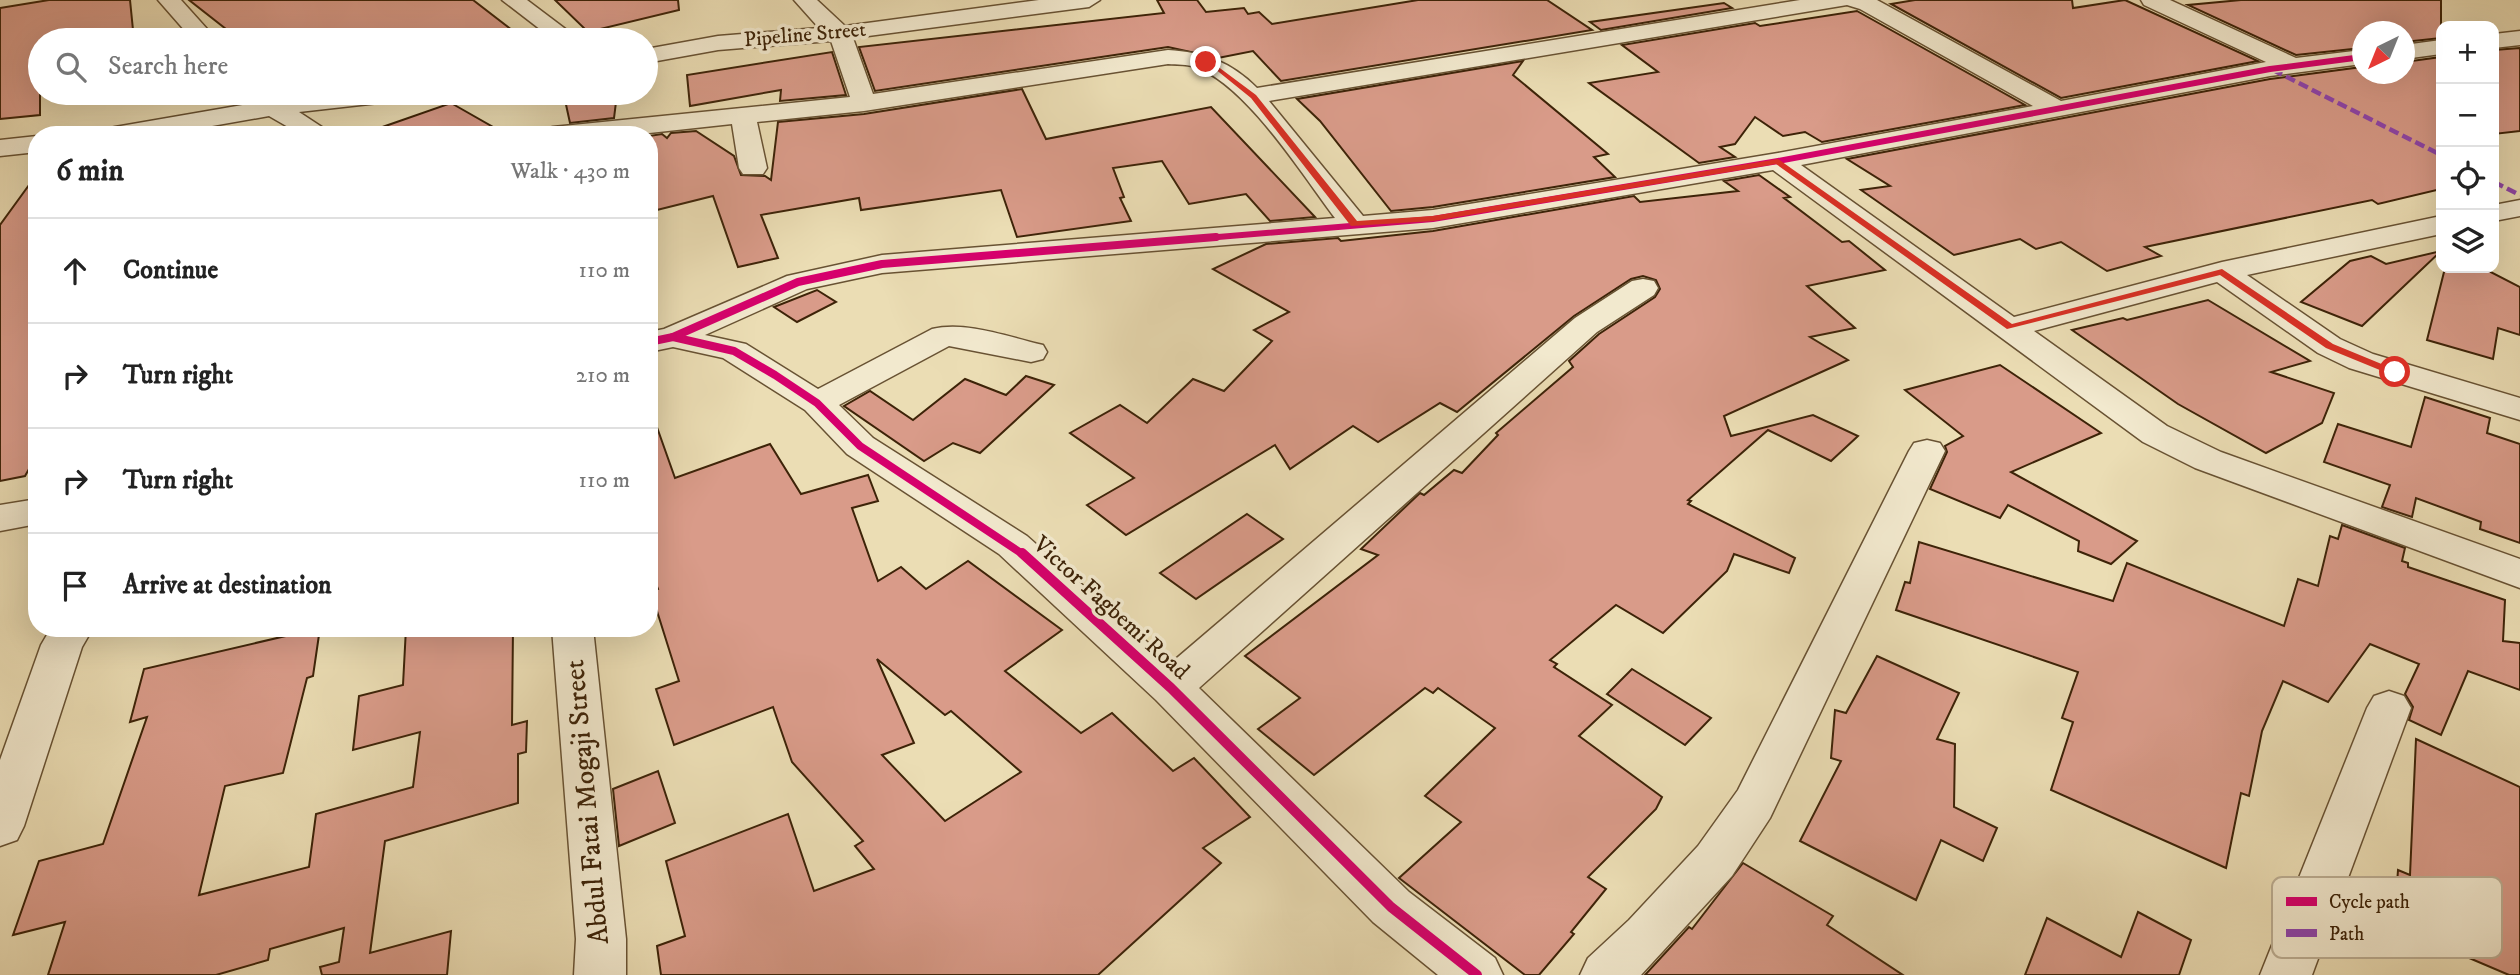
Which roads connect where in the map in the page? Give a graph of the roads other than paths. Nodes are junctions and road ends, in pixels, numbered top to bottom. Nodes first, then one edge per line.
1 (169, 0) edge
2 (513, 0) edge
3 (805, 0) edge
4 (1089, 0) edge
5 (1841, 0) edge
6 (1853, 0) edge
7 (2151, 0) edge
8 (1062, 2) edge
9 (194, 28) edge
10 (552, 28) edge
11 (840, 33) junction
12 (2520, 38) edge
13 (2499, 40) edge
14 (2436, 48) edge
15 (2415, 51) edge
16 (658, 54) edge
17 (2352, 58) edge
18 (2291, 65) junction
19 (1254, 96) junction
20 (864, 103) junction
21 (242, 105) edge
22 (271, 105) edge
23 (2058, 109) junction
24 (743, 116) junction
25 (153, 126) edge
26 (305, 126) edge
27 (643, 126) edge
28 (28, 145) edge
29 (0, 148) edge
30 (1778, 161) junction
31 (753, 168) dead end
32 (2520, 208) edge
33 (2499, 213) edge
34 (1354, 224) junction
35 (2436, 226) edge
36 (2222, 271) junction
37 (1643, 288) dead end
38 (2011, 327) junction
39 (661, 339) edge
40 (1031, 352) dead end
41 (817, 402) junction
42 (2520, 409) edge
43 (1927, 451) dead end
44 (28, 513) edge
45 (0, 518) edge
46 (2520, 573) edge
47 (67, 637) edge
48 (573, 637) edge
49 (1171, 688) junction
50 (2389, 708) dead end
51 (0, 825) edge
52 (2324, 877) edge
53 (2293, 958) edge
54 (600, 975) edge
55 (1477, 975) edge
56 (1606, 975) edge
57 (2286, 975) edge

1 - 9 street
2 - 10 street
3 - 11 street
4 - 8 street, Pipeline Street
5 - 19 street
6 - 23 street
7 - 18 street
8 - 11 street, Pipeline Street
11 - 16 street, Pipeline Street
11 - 20 street
12 - 13 street
14 - 15 street
17 - 18 street
18 - 23 street
19 - 20 street
19 - 34 street
20 - 24 street
21 - 25 street
22 - 26 street
23 - 30 street
24 - 27 street
24 - 31 street
28 - 29 street
30 - 34 street
30 - 38 street
32 - 33 street
34 - 39 street
35 - 36 street
36 - 38 street
36 - 42 street
37 - 49 street
38 - 46 street
39 - 41 street, Victor Fagbemi Road
40 - 41 street
41 - 49 street, Victor Fagbemi Road
43 - 56 street
44 - 45 street
47 - 51 street
48 - 54 street, Abdul Fatai Mogaji Street
49 - 55 street, Victor Fagbemi Road
50 - 52 street
53 - 57 street

